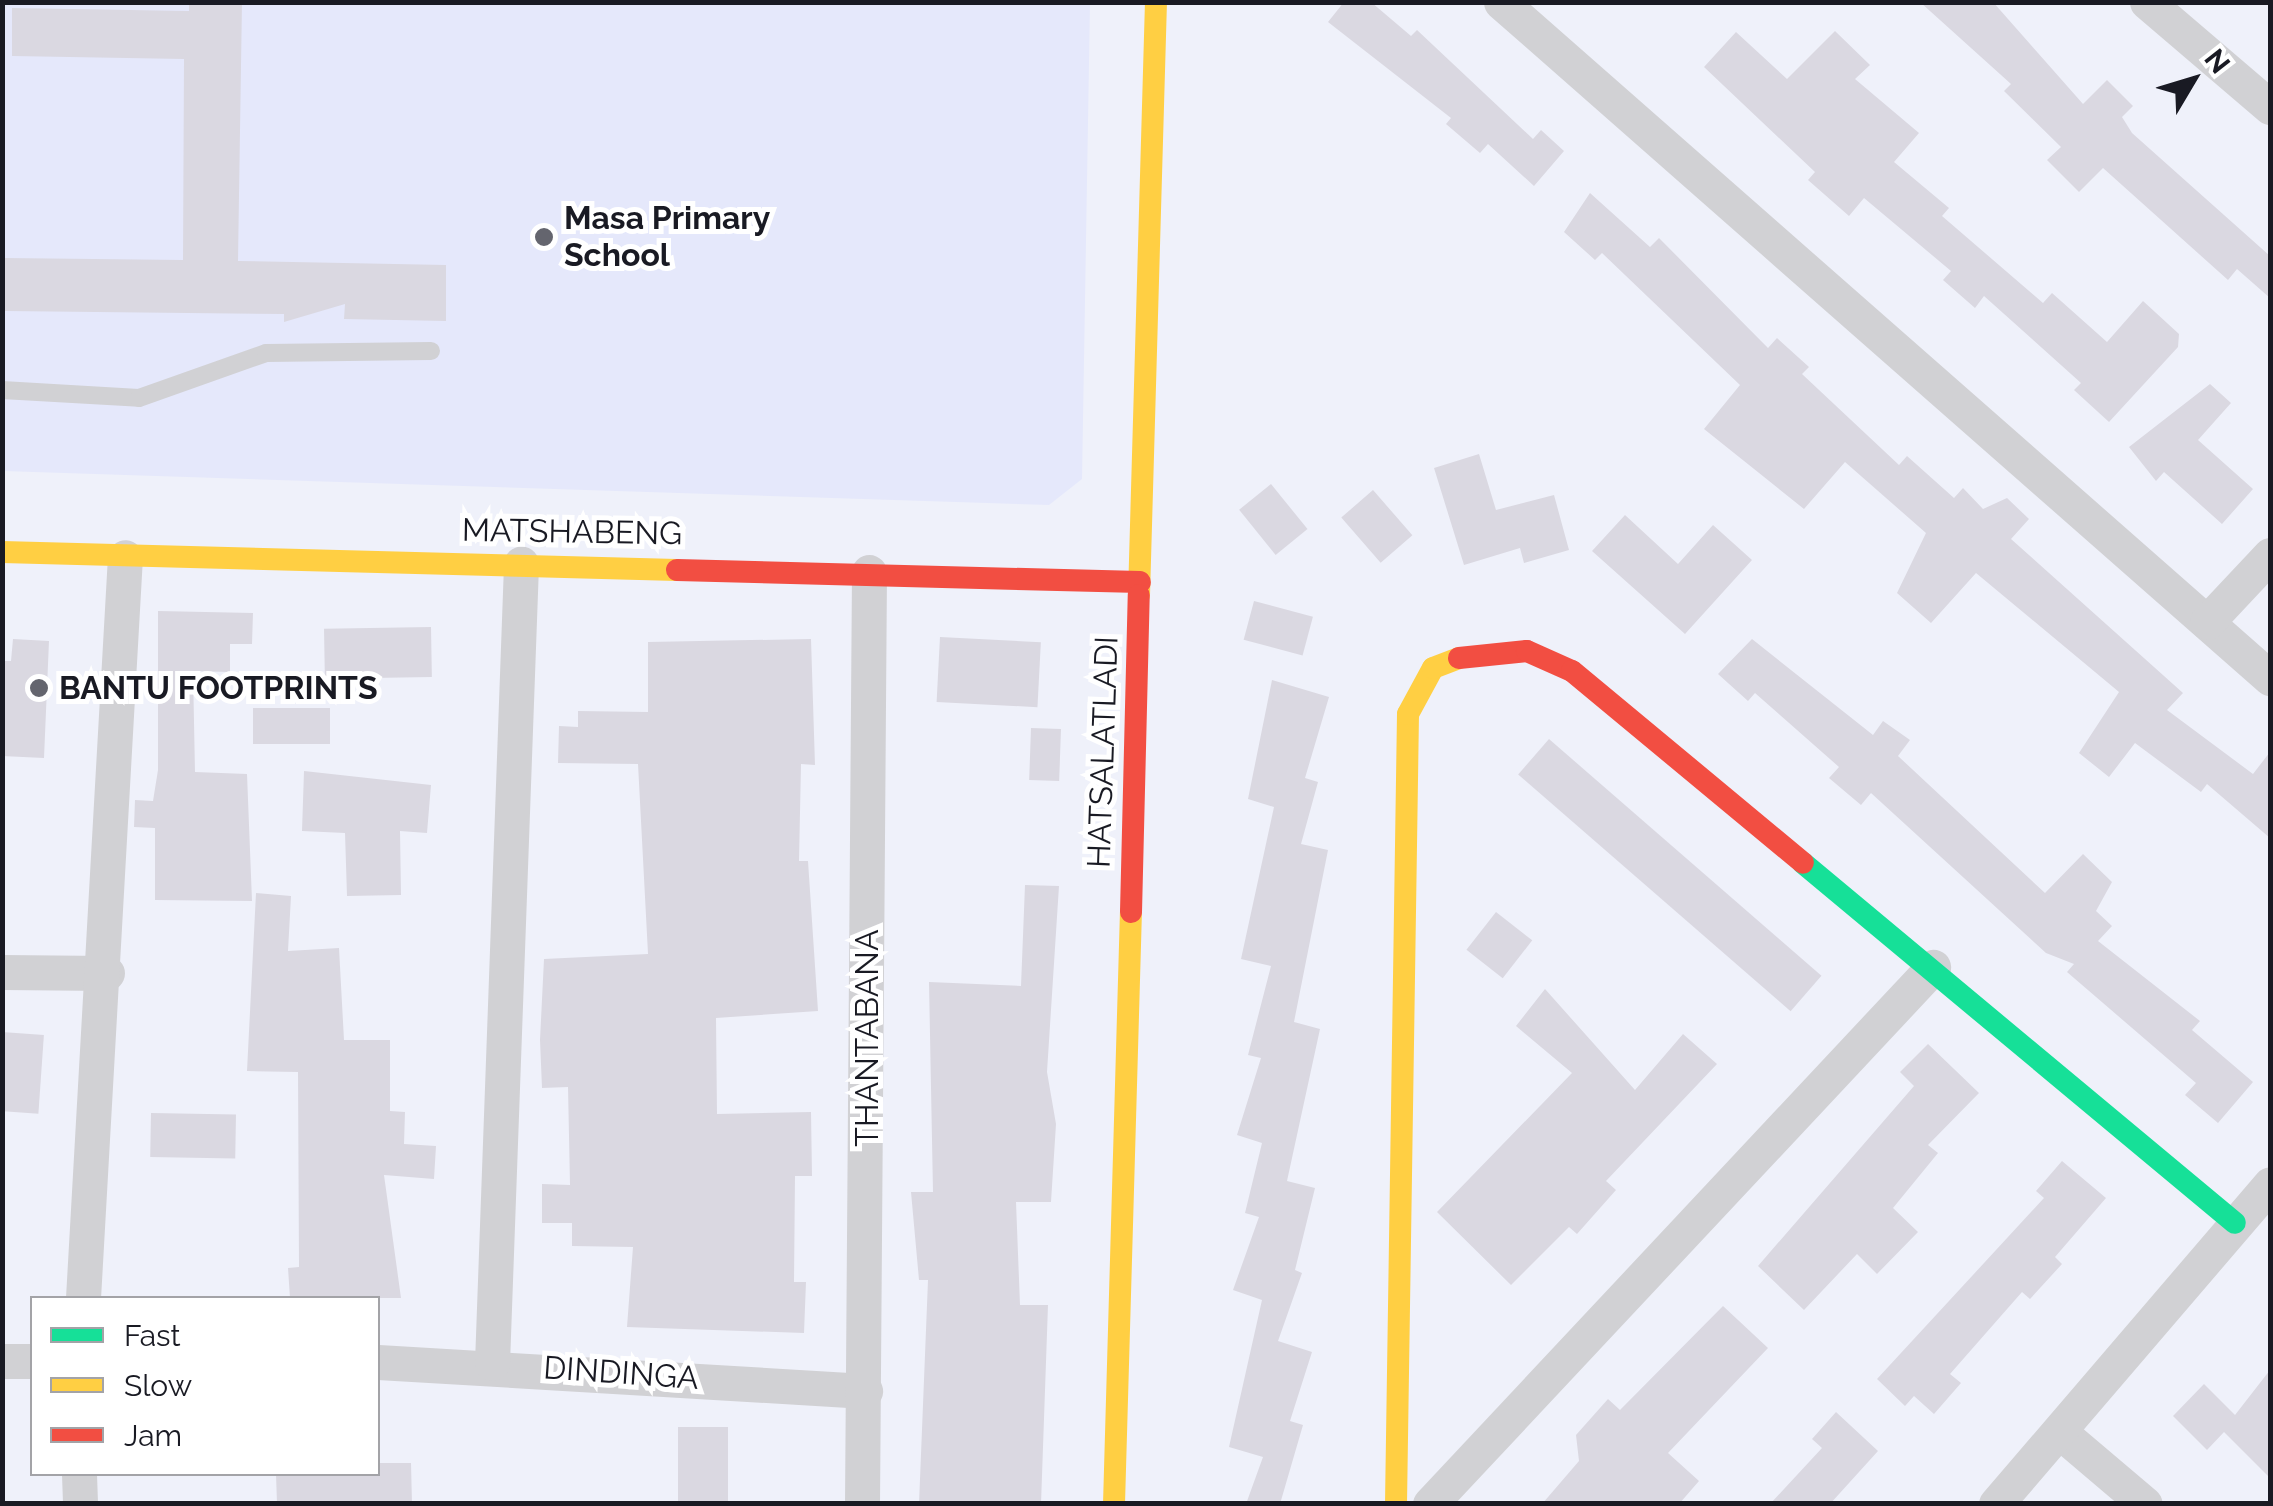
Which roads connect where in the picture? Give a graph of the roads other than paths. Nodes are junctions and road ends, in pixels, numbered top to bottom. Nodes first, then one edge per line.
1 (1156, 2) edge
2 (1502, 2) edge
3 (2147, 2) edge
4 (2270, 107) edge
5 (431, 351) dead end
6 (2, 390) edge
7 (2, 552) edge
8 (2270, 554) edge
9 (126, 557) junction
10 (522, 564) junction
11 (868, 572) junction
12 (1140, 582) junction
13 (2207, 622) junction
14 (2270, 678) edge
15 (1933, 967) junction
16 (2, 972) edge
17 (107, 973) junction
18 (2270, 1184) edge
19 (2236, 1223) junction
20 (83, 1296) edge
21 (2, 1361) edge
22 (30, 1361) edge
23 (380, 1362) edge
24 (492, 1363) junction
25 (865, 1391) junction
26 (2060, 1432) junction
27 (80, 1476) edge
28 (80, 1504) edge
29 (862, 1504) edge
30 (1114, 1504) edge
31 (1396, 1504) edge
32 (1430, 1504) edge
33 (1996, 1504) edge
34 (2146, 1504) edge

1 - 12 street, HATSALATLADI
2 - 13 street
3 - 4 street
5 - 6 lane
7 - 9 street, MATSHABENG
8 - 13 street
9 - 10 street, MATSHABENG
9 - 17 street
10 - 11 street, MATSHABENG
10 - 24 street
11 - 12 street, MATSHABENG
11 - 25 street, THANTABANA
12 - 30 street, HATSALATLADI
13 - 14 street
15 - 19 street
15 - 31 street
15 - 32 street
16 - 17 street
17 - 20 street
18 - 19 street
19 - 26 street
21 - 22 street
23 - 24 street, DINDINGA
24 - 25 street, DINDINGA
25 - 29 street, THANTABANA
26 - 33 street
26 - 34 street
27 - 28 street

